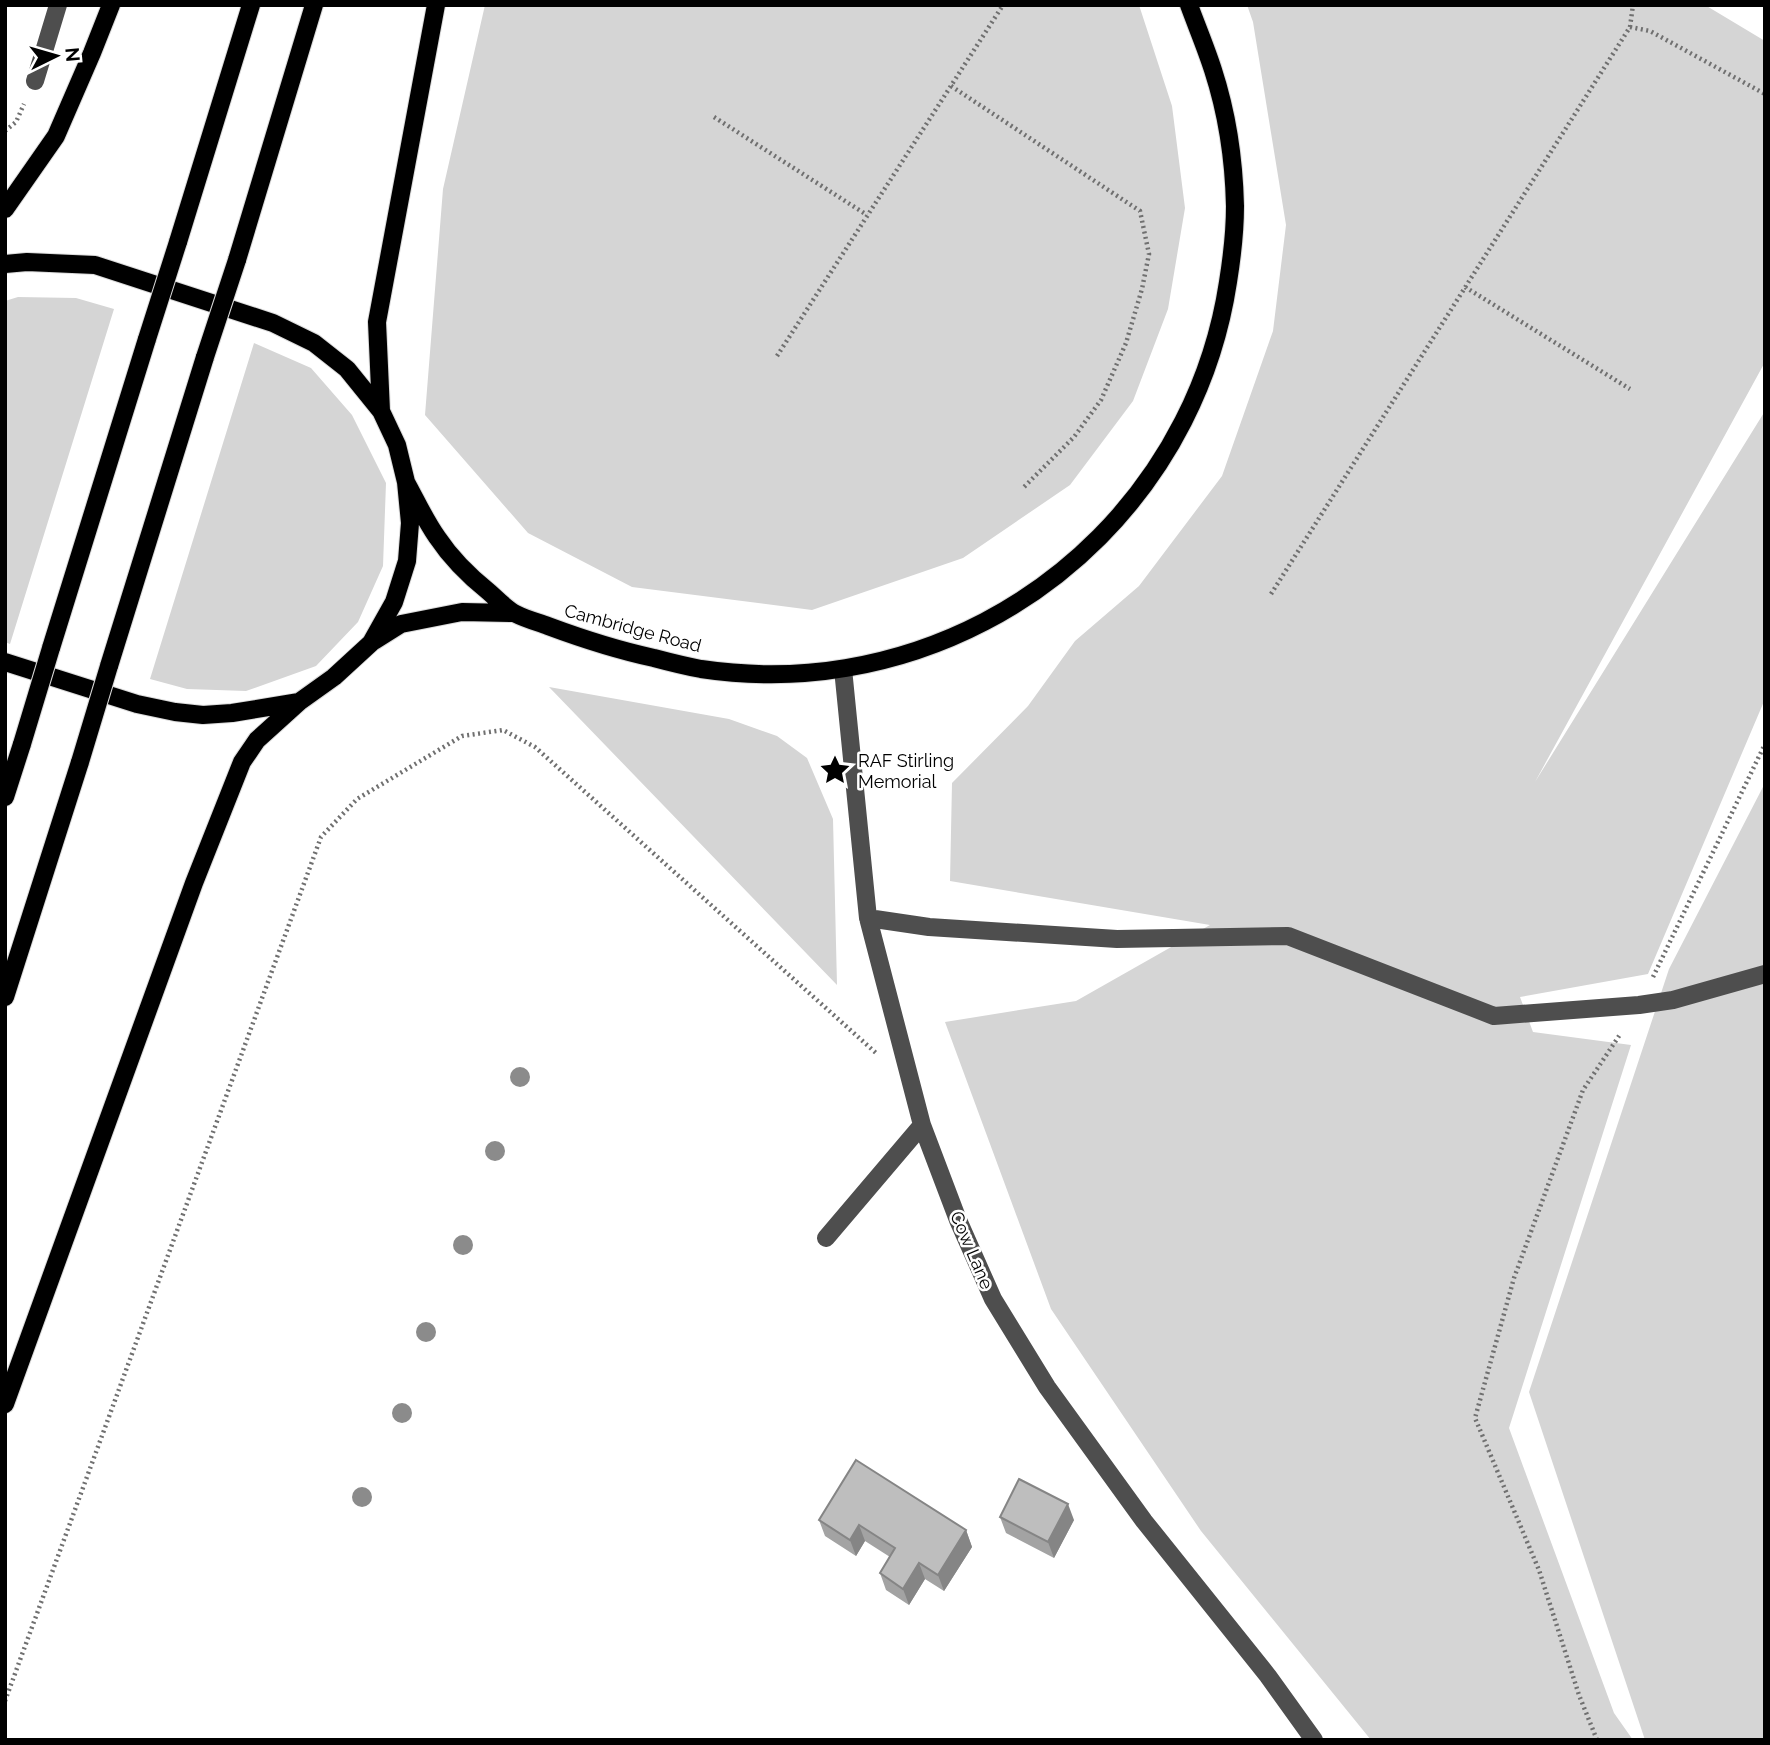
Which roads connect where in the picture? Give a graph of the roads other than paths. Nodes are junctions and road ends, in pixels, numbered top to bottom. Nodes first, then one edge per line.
1 (58, 5) edge
2 (111, 5) edge
3 (251, 5) edge
4 (314, 5) edge
5 (436, 5) edge
6 (1189, 5) edge
7 (35, 81) road end
8 (5, 209) edge
9 (5, 264) edge
10 (381, 411) junction
11 (406, 482) junction
12 (513, 613) junction
13 (371, 643) junction
14 (5, 663) edge
15 (843, 668) junction
16 (299, 702) junction
17 (5, 797) edge
18 (868, 918) junction
19 (1765, 974) edge
20 (5, 997) edge
21 (922, 1125) junction
22 (826, 1238) dead end
23 (5, 1405) edge
24 (1314, 1740) edge

1 - 7 street
2 - 8 main road
3 - 17 main road, bridge
4 - 20 main road, bridge
5 - 10 main road
6 - 15 main road, Cambridge Road
9 - 10 main road
10 - 11 main road
11 - 12 main road, Cambridge Road
11 - 13 main road
12 - 13 main road, Cambridge Road
12 - 15 main road, Cambridge Road
13 - 16 main road
14 - 16 main road
15 - 18 street, Cow Lane
16 - 23 main road
18 - 19 street
18 - 21 street, Cow Lane
21 - 22 street
21 - 24 street, Cow Lane

